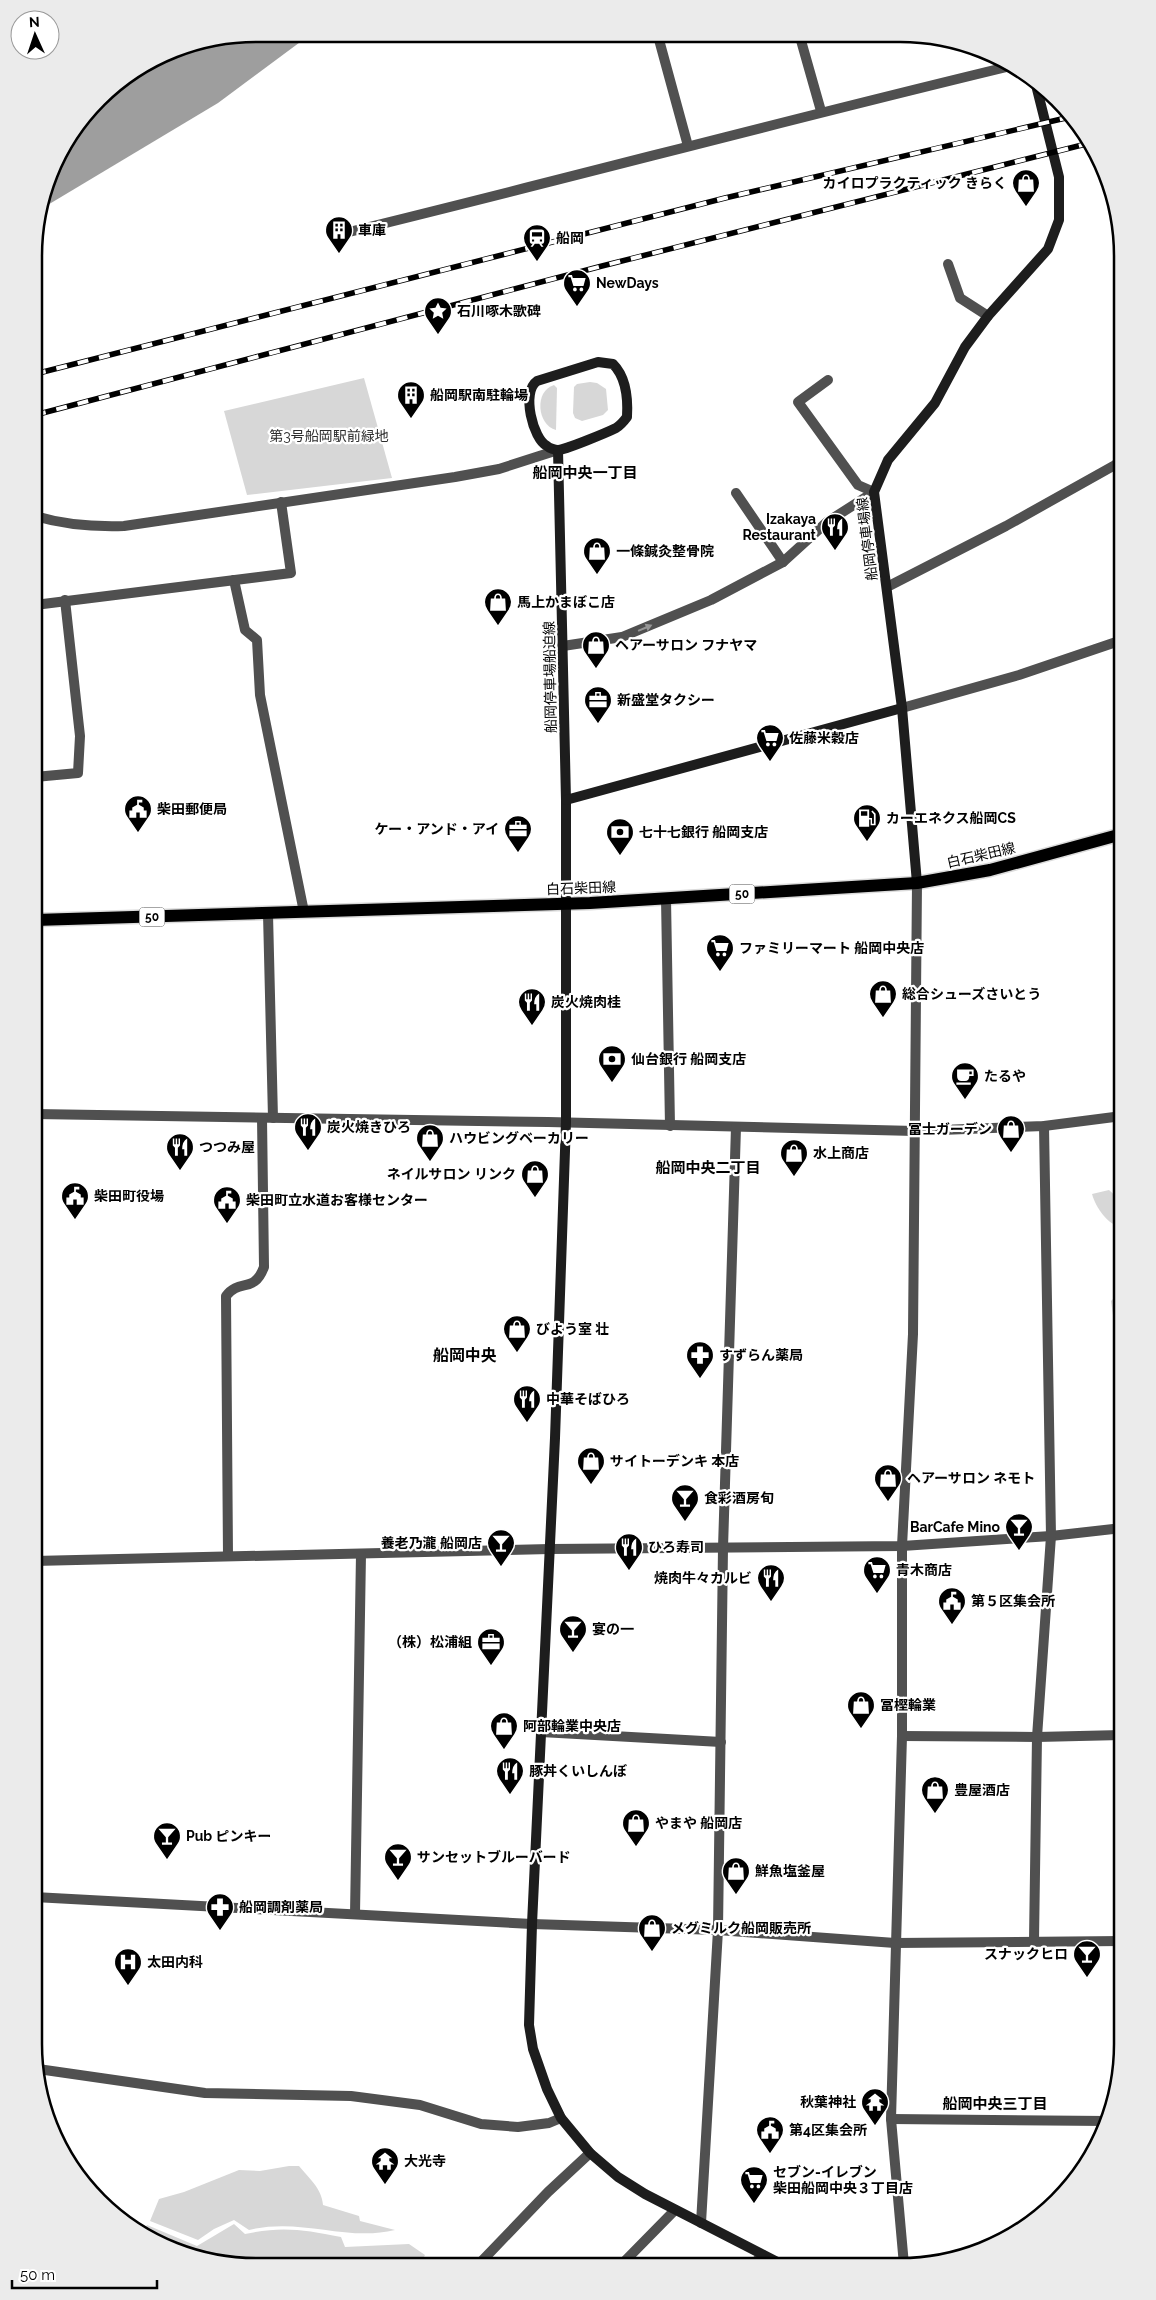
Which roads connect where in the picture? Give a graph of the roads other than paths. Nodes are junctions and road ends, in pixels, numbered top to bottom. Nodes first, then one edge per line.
1 (660, 42) edge
2 (801, 42) edge
3 (1001, 69) edge
4 (1037, 93) edge
5 (821, 111) junction
6 (688, 146) junction
7 (349, 232) dead end
8 (948, 264) dead end
9 (988, 316) junction
10 (828, 380) dead end
11 (558, 450) junction
12 (1114, 464) edge
13 (736, 492) dead end
14 (874, 492) junction
15 (281, 502) junction
16 (42, 518) edge
17 (783, 562) junction
18 (234, 580) junction
19 (887, 587) junction
20 (65, 600) junction
21 (42, 604) edge
22 (1114, 643) edge
23 (564, 646) junction
24 (902, 708) junction
25 (42, 776) edge
26 (566, 800) junction
27 (1114, 836) edge
28 (917, 884) junction
29 (666, 899) junction
30 (566, 903) junction
31 (304, 912) junction
32 (268, 914) junction
33 (42, 920) edge
34 (42, 1114) edge
35 (1114, 1117) edge
36 (267, 1118) junction
37 (566, 1122) junction
38 (670, 1126) junction
39 (1044, 1126) junction
40 (736, 1127) junction
41 (915, 1131) junction
42 (1114, 1529) edge
43 (1051, 1536) junction
44 (902, 1546) junction
45 (723, 1548) junction
46 (550, 1549) junction
47 (361, 1554) junction
48 (228, 1556) junction
49 (42, 1561) edge
50 (541, 1732) junction
51 (1114, 1735) edge
52 (902, 1736) junction
53 (1037, 1737) junction
54 (721, 1742) junction
55 (42, 1897) edge
56 (355, 1914) junction
57 (532, 1924) junction
58 (718, 1930) junction
59 (1034, 1941) junction
60 (1114, 1942) edge
61 (895, 1943) junction
62 (44, 2071) edge
63 (561, 2118) junction
64 (891, 2119) junction
65 (1099, 2121) edge
66 (590, 2153) junction
67 (675, 2210) junction
68 (701, 2223) junction
69 (763, 2254) junction
70 (485, 2258) edge
71 (629, 2258) edge
72 (759, 2258) edge
73 (770, 2258) edge
74 (903, 2258) edge

1 - 6 street
2 - 5 street
3 - 5 street
4 - 9 street, 船岡停車場線
5 - 6 street
6 - 7 street
8 - 9 street
9 - 14 street, 船岡停車場線
10 - 14 street
11 - 11 street
11 - 15 street
11 - 23 street, 船岡停車場船迫線
12 - 19 street
13 - 17 street
14 - 17 street
14 - 19 street, 船岡停車場線
15 - 16 street
15 - 18 street
23 -> 17 street
18 - 20 street
18 - 31 street
19 - 24 street, 船岡停車場線
20 - 21 street
20 - 25 street
22 - 24 street
23 - 26 street, 船岡停車場船迫線
24 - 26 street
24 - 28 street, 船岡停車場線
26 - 30 street, 船岡停車場船迫線
27 - 28 main road, 白石柴田線 / 50
28 - 29 main road, 白石柴田線 / 50
28 - 41 street
29 - 30 main road, 白石柴田線 / 50
29 - 38 street
30 - 31 main road, 白石柴田線 / 50
30 - 37 street, 船岡停車場船迫線
31 - 32 main road, 白石柴田線 / 50
32 - 33 main road, 白石柴田線 / 50
32 - 36 street
34 - 36 street
35 - 39 street
36 - 37 street
36 - 48 street
37 - 38 street
37 - 46 street, 船岡停車場船迫線
38 - 40 street
39 - 41 street
39 - 43 street
40 - 41 street
40 - 45 street
41 - 44 street
42 - 43 street
43 - 44 street
43 - 53 street
44 - 45 street
44 - 52 street
45 - 46 street
45 - 54 street
46 - 47 street
46 - 50 street, 船岡停車場船迫線
47 - 48 street
47 - 56 street
48 - 49 street
50 - 54 street
50 - 57 street, 船岡停車場船迫線
51 - 53 street
52 - 53 street
52 - 61 street
53 - 59 street
54 - 58 street
55 - 56 street
56 - 57 street
57 - 58 street
57 - 63 street, 船岡停車場船迫線
58 - 61 street
58 - 68 street
59 - 60 street
59 - 61 street
61 - 64 street
62 - 63 street
63 - 66 street, 船岡停車場船迫線
64 - 65 street
64 - 74 street
66 - 67 street, 船岡停車場船迫線
66 - 70 street
67 - 68 street, 船岡停車場船迫線
67 - 71 street
68 - 69 street, 船岡停車場船迫線
69 - 72 street
69 - 73 street, 船岡停車場船迫線

